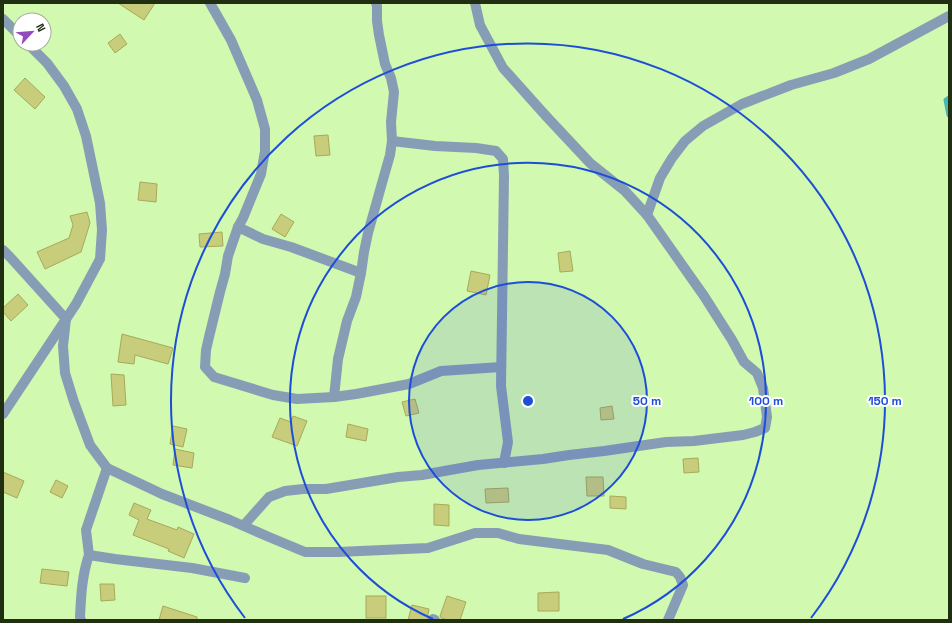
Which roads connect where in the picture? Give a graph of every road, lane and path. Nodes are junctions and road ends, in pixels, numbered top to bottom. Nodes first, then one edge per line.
1 (210, 3) edge
2 (376, 3) edge
3 (475, 3) edge
4 (949, 16) edge
5 (3, 19) edge
6 (12, 28) edge
7 (36, 52) edge
8 (392, 141) junction
9 (647, 215) junction
10 (238, 227) junction
11 (3, 250) edge
12 (362, 273) junction
13 (66, 320) junction
14 (501, 367) junction
15 (3, 396) edge
16 (334, 397) junction
17 (10, 404) junction
18 (3, 414) edge
19 (504, 462) junction
20 (107, 468) junction
21 (244, 525) junction
22 (89, 555) junction
23 (246, 578) dead end
24 (81, 620) edge
25 (668, 620) edge

1 - 10 street
2 - 8 street
3 - 9 street
4 - 9 street
5 - 6 street
7 - 13 street
8 - 12 street
8 - 14 street
9 - 19 street
10 - 12 street
10 - 16 street
11 - 13 street
12 - 16 street
13 - 17 street
13 - 20 street
14 - 16 street
14 - 19 street
15 - 17 street
17 - 18 street
19 - 21 street
20 - 21 street
20 - 22 street
21 - 25 street
22 - 23 street
22 - 24 street

